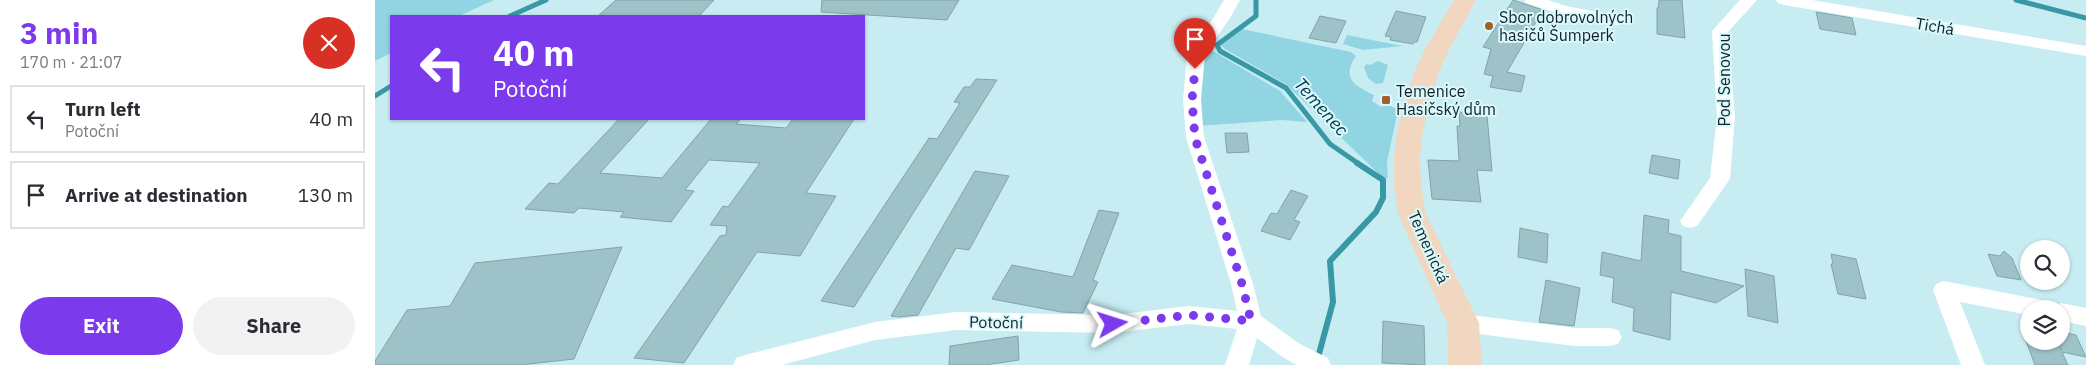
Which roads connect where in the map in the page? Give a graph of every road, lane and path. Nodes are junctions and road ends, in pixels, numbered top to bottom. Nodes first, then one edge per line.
1 (1232, 0) edge
2 (1465, 0) edge
3 (1532, 0) edge
4 (1749, 0) edge
5 (1784, 0) edge
6 (1617, 20) dead end
7 (2086, 51) edge
8 (1690, 221) dead end
9 (2020, 305) edge
10 (2070, 314) edge
11 (2086, 317) edge
12 (1251, 321) junction
13 (1463, 323) junction
14 (1610, 337) dead end
15 (1315, 363) edge
16 (745, 365) edge
17 (1237, 365) edge
18 (1465, 365) edge
19 (1973, 365) edge

1 - 12 street
2 - 13 street, Temenická
3 - 6 street
4 - 8 street, Pod Senovou
5 - 7 street, Tichá
9 - 19 street
10 - 11 street
12 - 15 street
12 - 16 street, Potoční
12 - 17 street
13 - 14 street
13 - 18 street, Temenická

